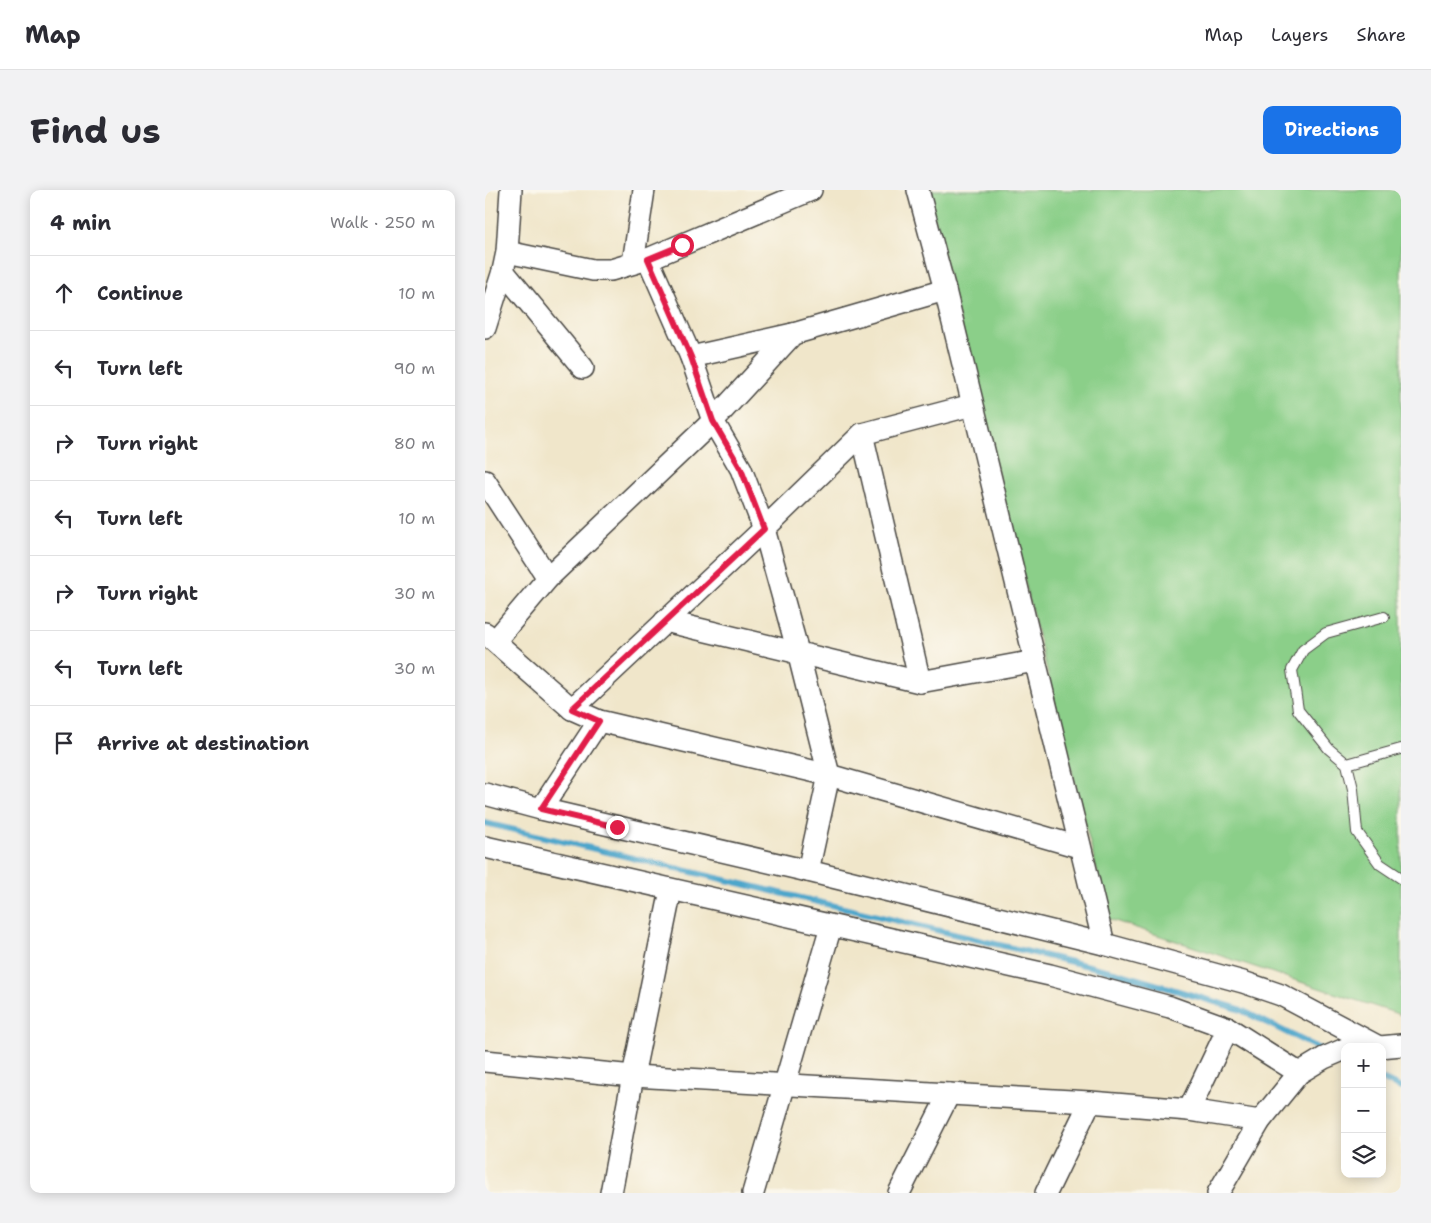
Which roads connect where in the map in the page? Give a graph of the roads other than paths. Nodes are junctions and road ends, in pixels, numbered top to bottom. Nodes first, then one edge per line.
1 (511, 190) edge
2 (644, 190) edge
3 (918, 190) edge
4 (802, 192) edge
5 (505, 261) junction
6 (640, 261) junction
7 (945, 290) junction
8 (485, 328) edge
9 (793, 334) junction
10 (691, 357) junction
11 (583, 368) dead end
12 (972, 405) junction
13 (713, 421) junction
14 (862, 434) junction
15 (485, 481) edge
16 (764, 529) junction
17 (548, 578) junction
18 (1384, 617) dead end
19 (665, 622) junction
20 (490, 637) edge
21 (799, 652) junction
22 (1035, 661) junction
23 (920, 682) junction
24 (572, 709) junction
25 (599, 721) junction
26 (1401, 749) edge
27 (1347, 764) junction
28 (829, 775) junction
29 (485, 782) edge
30 (493, 796) edge
31 (541, 809) junction
32 (485, 847) edge
33 (1079, 847) junction
34 (808, 871) junction
35 (1401, 878) edge
36 (671, 890) junction
37 (831, 926) junction
38 (1104, 944) junction
39 (1228, 1028) junction
40 (1371, 1043) edge
41 (1401, 1045) edge
42 (1386, 1046) edge
43 (1341, 1051) edge
44 (485, 1061) edge
45 (1299, 1073) junction
46 (633, 1076) junction
47 (783, 1085) junction
48 (949, 1094) junction
49 (1089, 1102) junction
50 (1189, 1110) junction
51 (1260, 1121) junction
52 (611, 1193) edge
53 (753, 1193) edge
54 (899, 1193) edge
55 (1046, 1193) edge
56 (1218, 1193) edge

1 - 5 street
2 - 6 street
3 - 7 street
4 - 6 street
5 - 6 street
5 - 8 street
5 - 11 street
6 - 10 street
7 - 9 street
7 - 12 street
9 - 10 street
9 - 13 street
10 - 13 street
12 - 14 street
12 - 22 street
13 - 16 street
13 - 17 street
14 - 16 street
14 - 23 street
15 - 17 street
16 - 19 street
16 - 21 street
17 - 20 street
18 - 27 lane
19 - 21 street
19 - 24 street
20 - 24 street
21 - 23 street
21 - 28 street
22 - 23 street
22 - 33 street
24 - 25 street
25 - 28 street
25 - 31 street
26 - 27 lane
27 - 35 lane
28 - 33 street
28 - 34 street
29 - 30 street
30 - 31 street
31 - 34 street
32 - 36 street
33 - 38 street
34 - 38 street
36 - 37 street
36 - 46 street
37 - 39 street
37 - 47 street
38 - 40 street
39 - 45 street
39 - 50 street
41 - 42 street
43 - 45 street
44 - 46 street
45 - 51 street
46 - 47 street
46 - 52 street
47 - 48 street
47 - 53 street
48 - 49 street
48 - 54 street
49 - 50 street
49 - 55 street
50 - 51 street
51 - 56 street

